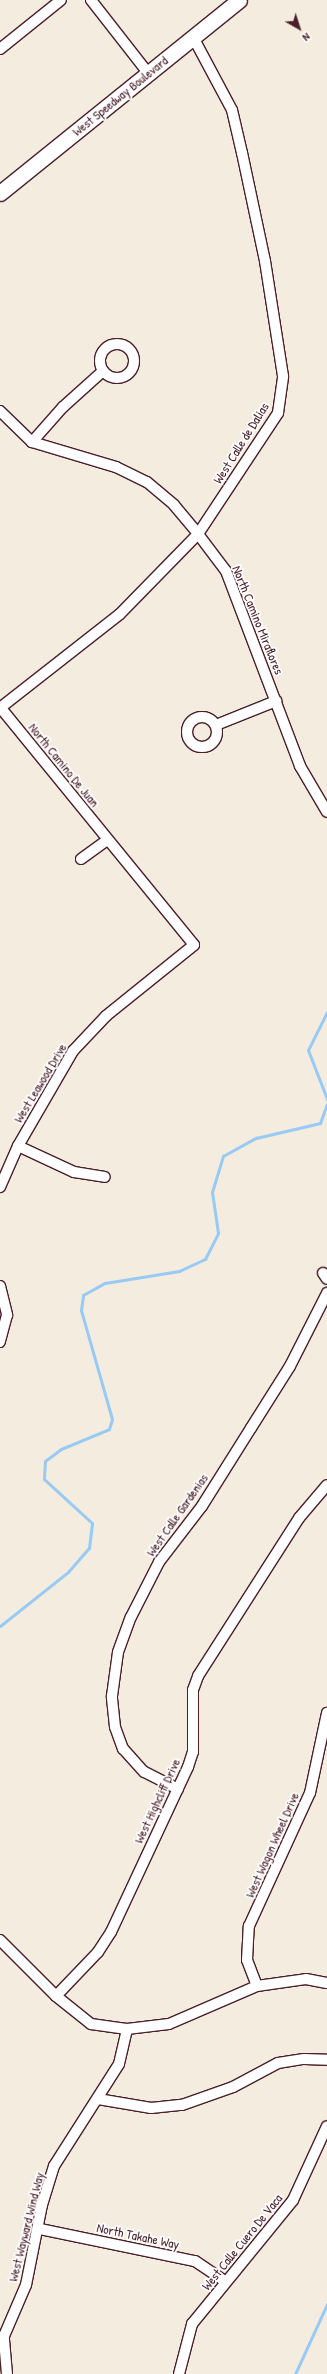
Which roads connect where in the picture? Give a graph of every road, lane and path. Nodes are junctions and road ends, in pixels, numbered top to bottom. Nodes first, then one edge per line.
1 (61, 0) edge
2 (91, 0) edge
3 (240, 0) edge
4 (193, 37) junction
5 (0, 49) edge
6 (148, 73) junction
7 (0, 193) edge
8 (103, 371) dead end
9 (0, 411) edge
10 (32, 442) junction
11 (198, 534) junction
12 (276, 701) junction
13 (0, 707) edge
14 (216, 725) dead end
15 (327, 812) edge
16 (107, 840) junction
17 (81, 859) dead end
18 (194, 945) joint
19 (18, 1146) junction
20 (105, 1177) dead end
21 (0, 1187) edge
22 (0, 1286) edge
23 (327, 1292) edge
24 (0, 1342) edge
25 (327, 1485) edge
26 (327, 1712) edge
27 (178, 1789) junction
28 (0, 1940) edge
29 (327, 1983) edge
30 (257, 1986) junction
31 (56, 1996) junction
32 (127, 2029) junction
33 (327, 2060) edge
34 (98, 2099) junction
35 (327, 2126) edge
36 (40, 2229) junction
37 (225, 2281) junction
38 (6, 2374) edge
39 (179, 2374) edge

1 - 5 street
2 - 6 street
3 - 4 main road, West Speedway Boulevard
4 - 6 main road, West Speedway Boulevard
4 - 11 street, West Calle de Dalias
6 - 7 main road, West Speedway Boulevard
8 - 10 street
9 - 10 street, North Camino Miraflores
10 - 11 street, North Camino Miraflores
11 - 12 street, North Camino Miraflores
11 - 13 street, West Calle de Dalias
12 - 14 street
12 - 15 street, North Camino Miraflores
13 - 16 street, North Camino De Juan
16 - 17 street
16 - 18 street, North Camino De Juan
18 - 19 street, West Leawood Drive
19 - 20 street
19 - 21 street, West Leawood Drive
22 - 24 street
23 - 27 street, West Calle Gardenias
25 - 27 street, West Highcliff Drive
26 - 30 street, West Wagon Wheel Drive
27 - 31 street, West Highcliff Drive
28 - 31 street
29 - 30 street
30 - 32 street
31 - 32 street
32 - 34 street, West Wayward Wind Way
33 - 34 street
34 - 36 street, West Wayward Wind Way
35 - 37 street, West Calle Cuero De Vaca
36 - 37 street, North Takahe Way
36 - 38 street, West Wayward Wind Way
37 - 39 street, West Calle Cuero De Vaca

